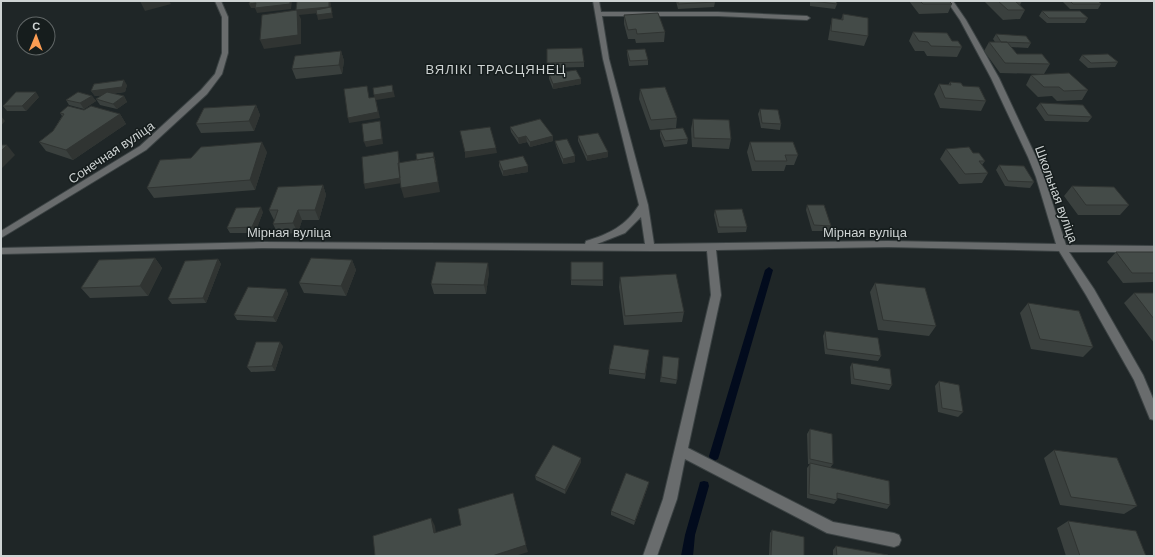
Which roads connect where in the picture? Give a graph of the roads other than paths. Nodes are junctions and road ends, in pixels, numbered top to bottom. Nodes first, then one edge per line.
1 (218, 1) edge
2 (596, 1) edge
3 (950, 1) edge
4 (598, 14) junction
5 (807, 18) dead end
6 (644, 205) junction
7 (1, 235) edge
8 (577, 246) junction
9 (711, 247) junction
10 (650, 248) junction
11 (1062, 248) junction
12 (1154, 249) edge
13 (1, 251) edge
14 (1154, 415) edge
15 (680, 450) junction
16 (894, 540) dead end
17 (650, 556) edge

1 - 7 street, Сонечная вуліца
2 - 4 street
3 - 11 street, Школьная вуліца
4 - 5 street
4 - 6 street
6 - 8 street, Мірная вуліца
6 - 10 street
8 - 10 street, Мірная вуліца
8 - 13 street, Мірная вуліца
9 - 10 street, Мірная вуліца
9 - 11 street, Мірная вуліца
9 - 15 street
11 - 12 street, Мірная вуліца
11 - 14 street, Школьная вуліца
15 - 16 street
15 - 17 street

